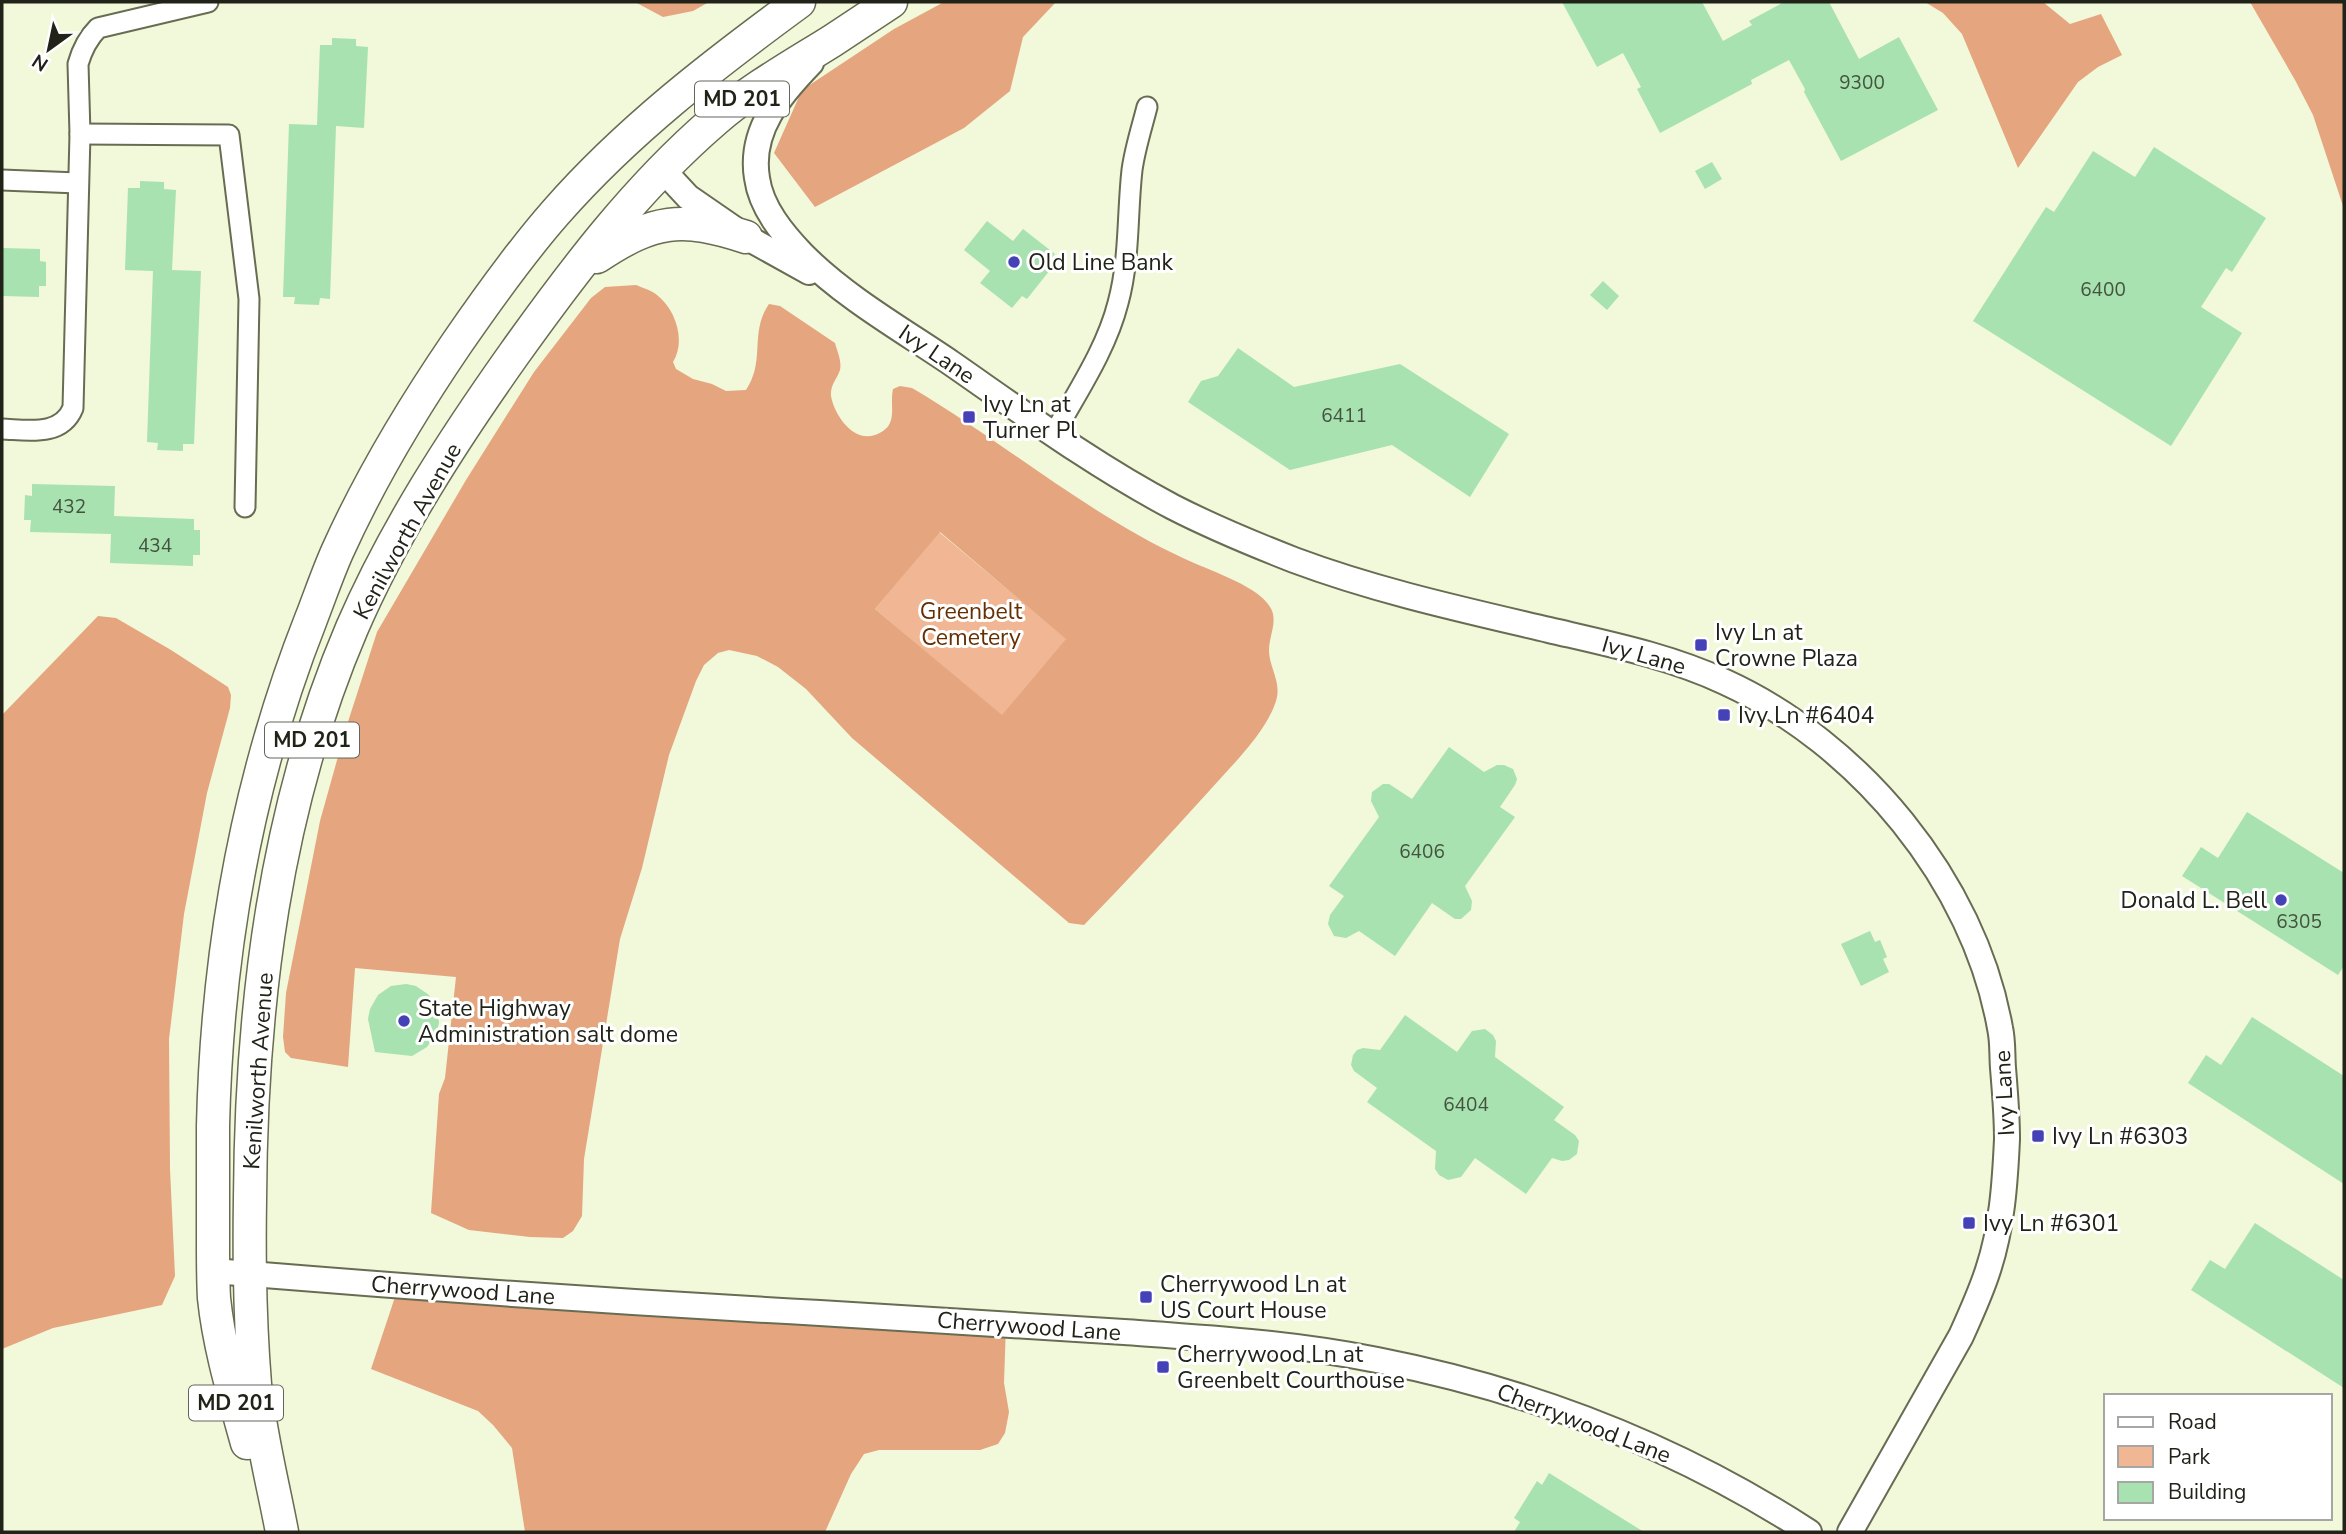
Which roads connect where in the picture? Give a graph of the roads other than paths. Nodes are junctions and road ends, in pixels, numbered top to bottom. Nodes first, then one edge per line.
1 (208, 2) edge
2 (799, 2) edge
3 (891, 2) edge
4 (831, 42) junction
5 (704, 75) junction
6 (1147, 107) dead end
7 (80, 134) junction
8 (663, 169) junction
9 (2, 180) edge
10 (78, 183) junction
11 (746, 237) junction
12 (575, 271) junction
13 (856, 298) junction
14 (2, 429) edge
15 (1054, 434) junction
16 (245, 507) dead end
17 (214, 1271) junction
18 (249, 1274) junction
19 (271, 1532) edge
20 (282, 1532) edge
21 (1808, 1532) edge
22 (1850, 1532) edge

1 - 7 street
2 - 5 main road, Kenilworth Avenue / MD 201
3 - 4 main road, Kenilworth Avenue / MD 201
4 - 8 main road, Kenilworth Avenue / MD 201
4 - 13 street, Ivy Lane
5 - 8 main road
5 - 17 main road, Kenilworth Avenue / MD 201
6 - 15 street
7 - 10 street
7 - 16 street
8 - 11 street, Ivy Lane
8 - 12 main road, Kenilworth Avenue / MD 201
9 - 10 street
10 - 14 street
11 - 12 main road
11 - 13 street, Ivy Lane
12 - 18 main road, Kenilworth Avenue / MD 201
13 - 15 street, Ivy Lane
15 - 22 street, Ivy Lane
17 - 18 street, Cherrywood Lane
17 - 19 main road, MD 201
18 - 20 main road, MD 201
18 - 21 street, Cherrywood Lane

